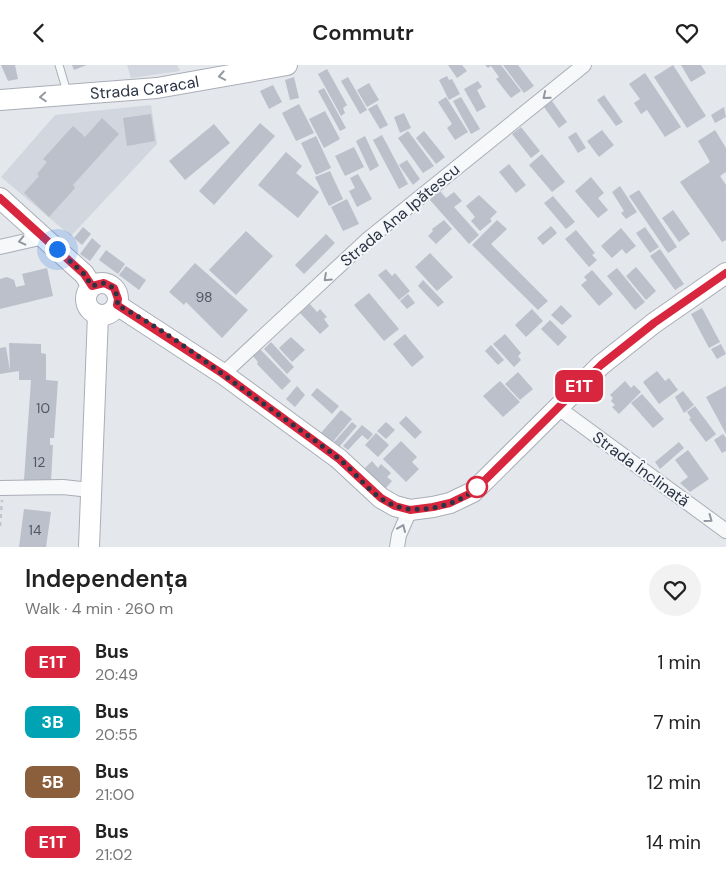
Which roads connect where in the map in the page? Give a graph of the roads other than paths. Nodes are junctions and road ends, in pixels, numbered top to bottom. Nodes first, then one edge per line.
1 (59, 65) edge
2 (287, 65) edge
3 (584, 65) edge
4 (68, 95) junction
5 (0, 100) edge
6 (0, 198) edge
7 (44, 237) junction
8 (0, 247) edge
9 (726, 273) edge
10 (92, 286) junction
11 (117, 305) junction
12 (98, 315) junction
13 (223, 374) junction
14 (557, 407) junction
15 (2, 488) edge
16 (90, 490) junction
17 (410, 510) junction
18 (726, 531) edge
19 (89, 547) edge
20 (397, 547) edge

1 - 4 lane
2 -> 4 main road, Strada Caracal
3 -> 13 street, Strada Ana Ipătescu
4 -> 5 main road, Strada Caracal
6 - 7 main road
7 -> 8 street
7 - 10 main road
9 - 14 main road
10 - 11 main road
10 - 12 main road
11 - 12 main road
11 - 13 main road
12 - 16 main road
13 - 17 main road
14 - 17 main road
14 -> 18 street, Strada Înclinată
15 - 16 street
16 - 19 main road
20 -> 17 street

